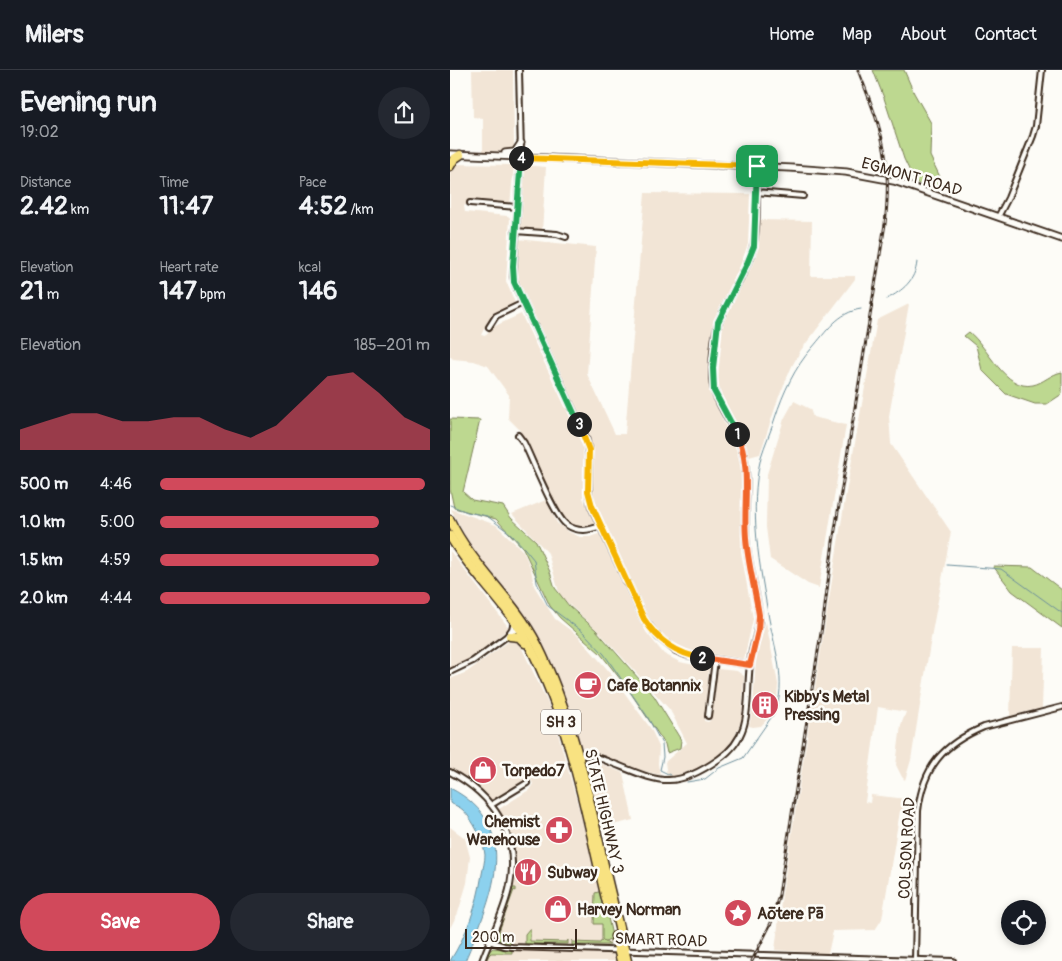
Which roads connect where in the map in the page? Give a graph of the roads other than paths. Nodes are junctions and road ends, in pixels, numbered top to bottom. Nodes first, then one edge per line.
1 (519, 70) edge
2 (1042, 70) edge
3 (521, 143) junction
4 (450, 154) edge
5 (460, 155) junction
6 (489, 156) junction
7 (520, 158) junction
8 (450, 166) edge
9 (757, 166) junction
10 (756, 192) junction
11 (803, 196) dead end
12 (470, 203) dead end
13 (517, 207) junction
14 (998, 217) junction
15 (515, 231) junction
16 (566, 237) dead end
17 (1062, 239) edge
18 (523, 304) junction
19 (488, 327) dead end
20 (518, 435) dead end
21 (450, 520) edge
22 (600, 526) junction
23 (450, 536) edge
24 (518, 622) junction
25 (508, 636) junction
26 (715, 660) junction
27 (750, 665) junction
28 (539, 666) junction
29 (450, 672) edge
30 (1062, 707) edge
31 (708, 716) dead end
32 (576, 757) junction
33 (450, 772) edge
34 (527, 783) dead end
35 (491, 805) junction
36 (490, 941) junction
37 (621, 950) junction
38 (783, 955) junction
39 (810, 959) edge
40 (875, 960) edge
41 (915, 960) edge
42 (482, 961) edge
43 (621, 961) edge
44 (627, 961) edge
45 (783, 961) edge
46 (953, 961) edge

1 - 3 street
2 - 14 street
3 - 6 main road
3 - 7 street
4 - 5 main road, EGMONT ROAD
5 - 6 main road, EGMONT ROAD
5 - 8 highway
6 - 7 main road, EGMONT ROAD
7 - 9 main road, EGMONT ROAD
7 - 13 street
9 - 10 street
9 - 14 main road, EGMONT ROAD
10 - 11 street
10 - 27 street
12 - 13 street
13 - 15 street
14 - 17 main road, EGMONT ROAD
15 - 16 street
15 - 18 street
18 - 19 street
18 - 22 street
20 - 22 street
21 - 24 highway, STATE HIGHWAY 3 / SH 3
22 - 26 street
23 - 24 highway, STATE HIGHWAY 3 / SH 3
24 - 25 street
24 - 25 street
24 - 28 highway, STATE HIGHWAY 3 / SH 3
24 - 32 highway, STATE HIGHWAY 3 / SH 3
25 - 28 highway
25 - 29 street
26 - 27 street
26 - 31 street
27 - 32 street
28 - 32 highway, STATE HIGHWAY 3 / SH 3
30 - 41 street, COLSON ROAD
32 - 37 highway, STATE HIGHWAY 3 / SH 3
33 - 35 street
34 - 35 street
35 - 36 street
36 - 37 street, SMART ROAD
36 - 42 street
37 - 38 street, SMART ROAD
37 - 43 highway, STATE HIGHWAY 3 / SH 3
37 - 44 highway, STATE HIGHWAY 3 / SH 3
38 - 39 street, SMART ROAD
38 - 45 street
39 - 40 street, SMART ROAD
40 - 41 street, SMART ROAD
41 - 46 street, SMART ROAD

